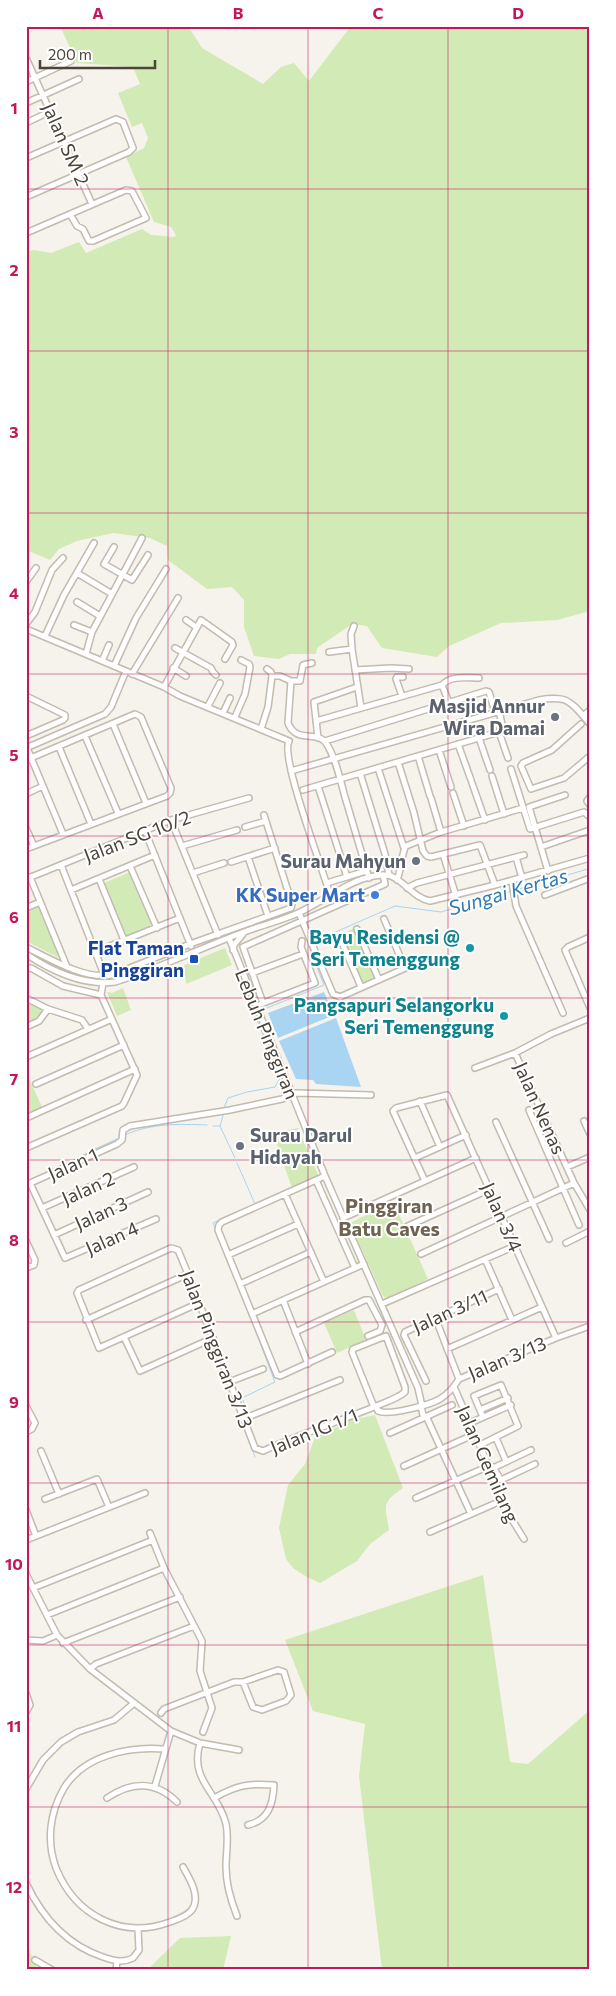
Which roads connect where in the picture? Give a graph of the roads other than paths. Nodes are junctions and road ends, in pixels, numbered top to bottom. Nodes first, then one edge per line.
1 (26, 58) edge
2 (71, 61) dead end
3 (35, 77) junction
4 (79, 79) dead end
5 (26, 82) edge
6 (44, 95) junction
7 (26, 103) edge
8 (51, 111) junction
9 (26, 123) edge
10 (64, 141) junction
11 (26, 158) edge
12 (80, 174) junction
13 (26, 197) edge
14 (92, 204) junction
15 (70, 214) junction
16 (26, 232) edge
17 (142, 538) dead end
18 (94, 544) dead end
19 (114, 547) dead end
20 (148, 554) dead end
21 (62, 558) dead end
22 (36, 568) dead end
23 (166, 569) dead end
24 (77, 573) junction
25 (122, 576) junction
26 (26, 582) edge
27 (112, 594) junction
28 (178, 598) dead end
29 (77, 602) dead end
30 (100, 616) junction
31 (186, 620) dead end
32 (26, 624) edge
33 (74, 625) dead end
34 (354, 626) dead end
35 (196, 627) junction
36 (26, 629) edge
37 (92, 632) junction
38 (45, 636) junction
39 (110, 645) dead end
40 (175, 648) dead end
41 (352, 649) junction
42 (182, 651) junction
43 (329, 652) dead end
44 (86, 654) junction
45 (225, 659) dead end
46 (241, 660) dead end
47 (102, 661) junction
48 (312, 663) dead end
49 (114, 666) junction
50 (173, 668) junction
51 (267, 669) dead end
52 (409, 669) dead end
53 (356, 670) junction
54 (129, 673) junction
55 (216, 675) dead end
56 (186, 676) dead end
57 (272, 676) junction
58 (403, 677) dead end
59 (479, 678) dead end
60 (291, 681) junction
61 (220, 683) dead end
62 (442, 685) junction
63 (164, 687) junction
64 (357, 687) junction
65 (26, 696) edge
66 (402, 696) junction
67 (230, 698) dead end
68 (449, 703) junction
69 (208, 706) junction
70 (361, 708) junction
71 (590, 710) edge
72 (497, 711) junction
73 (223, 713) junction
74 (583, 716) junction
75 (235, 717) junction
76 (316, 722) junction
77 (113, 724) junction
78 (582, 724) dead end
79 (590, 724) edge
80 (261, 729) junction
81 (499, 732) junction
82 (297, 735) junction
83 (26, 736) edge
84 (85, 736) junction
85 (318, 738) junction
86 (479, 738) junction
87 (290, 741) junction
88 (325, 741) junction
89 (458, 744) junction
90 (59, 747) junction
91 (27, 748) edge
92 (439, 750) junction
93 (418, 756) junction
94 (590, 756) edge
95 (508, 758) dead end
96 (29, 759) edge
97 (333, 760) junction
98 (398, 762) junction
99 (378, 768) junction
100 (511, 769) dead end
101 (291, 771) junction
102 (360, 774) junction
103 (340, 780) junction
104 (43, 786) junction
105 (318, 786) junction
106 (304, 790) dead end
107 (26, 794) edge
108 (565, 795) dead end
109 (590, 797) edge
110 (249, 798) dead end
111 (146, 803) junction
112 (590, 805) edge
113 (524, 808) junction
114 (118, 813) junction
115 (504, 814) junction
116 (590, 817) edge
117 (171, 820) junction
118 (485, 820) junction
119 (91, 824) junction
120 (464, 826) junction
121 (245, 827) dead end
122 (26, 828) edge
123 (532, 828) junction
124 (145, 830) junction
125 (237, 830) dead end
126 (590, 830) edge
127 (442, 832) junction
128 (63, 834) junction
129 (421, 840) junction
130 (34, 846) junction
131 (182, 846) junction
132 (541, 847) junction
133 (275, 848) junction
134 (404, 848) junction
135 (26, 849) edge
136 (443, 854) junction
137 (156, 855) junction
138 (524, 855) dead end
139 (248, 856) junction
140 (516, 857) junction
141 (590, 860) edge
142 (231, 862) dead end
143 (224, 863) dead end
144 (61, 865) junction
145 (488, 865) junction
146 (130, 866) junction
147 (366, 871) junction
148 (548, 871) junction
149 (193, 873) junction
150 (382, 875) junction
151 (390, 875) junction
152 (449, 875) junction
153 (347, 877) junction
154 (28, 878) edge
155 (368, 878) junction
156 (522, 878) junction
157 (590, 878) edge
158 (99, 879) junction
159 (397, 880) junction
160 (326, 883) junction
161 (512, 883) junction
162 (496, 886) junction
163 (407, 888) junction
164 (71, 890) junction
165 (330, 895) junction
166 (545, 895) dead end
167 (456, 896) junction
168 (40, 902) junction
169 (26, 908) edge
170 (299, 913) junction
171 (268, 916) junction
172 (180, 918) junction
173 (384, 919) dead end
174 (302, 922) junction
175 (157, 928) junction
176 (357, 929) dead end
177 (244, 932) junction
178 (218, 935) junction
179 (229, 938) junction
180 (340, 938) dead end
181 (590, 938) edge
182 (124, 940) junction
183 (302, 941) dead end
184 (190, 944) junction
185 (215, 944) junction
186 (26, 947) edge
187 (233, 950) junction
188 (95, 952) junction
189 (193, 952) junction
190 (303, 954) junction
191 (26, 955) edge
192 (419, 962) dead end
193 (67, 967) junction
194 (405, 968) junction
195 (26, 969) edge
196 (252, 973) junction
197 (64, 974) junction
198 (105, 977) junction
199 (379, 980) junction
200 (103, 983) junction
201 (361, 987) junction
202 (101, 995) junction
203 (26, 998) edge
204 (263, 1003) junction
205 (256, 1006) junction
206 (590, 1008) edge
207 (48, 1009) junction
208 (563, 1013) dead end
209 (590, 1018) edge
210 (112, 1019) junction
211 (26, 1027) edge
212 (88, 1029) junction
213 (124, 1045) junction
214 (515, 1053) junction
215 (26, 1058) edge
216 (475, 1068) dead end
217 (134, 1070) junction
218 (36, 1084) dead end
219 (292, 1094) junction
220 (371, 1095) dead end
221 (420, 1102) junction
222 (529, 1110) dead end
223 (26, 1118) edge
224 (584, 1121) dead end
225 (496, 1122) dead end
226 (590, 1134) edge
227 (466, 1135) junction
228 (440, 1147) junction
229 (26, 1148) edge
230 (590, 1157) edge
231 (415, 1158) junction
232 (476, 1158) junction
233 (134, 1167) dead end
234 (567, 1167) junction
235 (325, 1176) junction
236 (316, 1180) junction
237 (425, 1181) junction
238 (574, 1183) junction
239 (28, 1184) edge
240 (564, 1188) junction
241 (490, 1189) junction
242 (148, 1192) dead end
243 (285, 1194) junction
244 (531, 1202) junction
245 (42, 1208) junction
246 (590, 1210) edge
247 (502, 1217) junction
248 (343, 1218) junction
249 (156, 1219) dead end
250 (298, 1224) junction
251 (580, 1225) dead end
252 (408, 1226) dead end
253 (590, 1232) edge
254 (54, 1235) junction
255 (549, 1239) dead end
256 (26, 1241) edge
257 (566, 1243) dead end
258 (515, 1246) junction
259 (311, 1252) junction
260 (421, 1254) dead end
261 (228, 1255) junction
262 (485, 1259) junction
263 (364, 1264) junction
264 (26, 1268) edge
265 (355, 1268) junction
266 (188, 1274) junction
267 (324, 1282) junction
268 (240, 1284) junction
269 (499, 1289) junction
270 (283, 1300) junction
271 (199, 1303) junction
272 (382, 1304) junction
273 (542, 1307) junction
274 (252, 1314) junction
275 (435, 1317) junction
276 (86, 1320) junction
277 (512, 1320) junction
278 (590, 1326) edge
279 (295, 1332) junction
280 (368, 1336) dead end
281 (124, 1337) junction
282 (213, 1338) junction
283 (556, 1338) junction
284 (447, 1349) junction
285 (332, 1352) dead end
286 (308, 1364) junction
287 (263, 1369) dead end
288 (459, 1379) junction
289 (340, 1380) dead end
290 (426, 1381) dead end
291 (229, 1382) junction
292 (454, 1387) junction
293 (508, 1398) junction
294 (377, 1405) junction
295 (423, 1405) junction
296 (452, 1405) dead end
297 (511, 1405) junction
298 (27, 1406) edge
299 (480, 1410) junction
300 (426, 1416) junction
301 (484, 1417) junction
302 (243, 1419) junction
303 (470, 1423) junction
304 (26, 1432) edge
305 (390, 1433) dead end
306 (466, 1438) dead end
307 (496, 1438) junction
308 (480, 1445) junction
309 (254, 1448) joint
310 (442, 1449) junction
311 (531, 1450) dead end
312 (41, 1451) dead end
313 (506, 1461) junction
314 (536, 1464) dead end
315 (404, 1466) dead end
316 (491, 1467) junction
317 (456, 1481) junction
318 (145, 1493) dead end
319 (59, 1494) junction
320 (416, 1498) dead end
321 (45, 1499) dead end
322 (494, 1504) dead end
323 (108, 1507) junction
324 (26, 1510) edge
325 (472, 1514) junction
326 (430, 1532) dead end
327 (150, 1533) dead end
328 (36, 1536) junction
329 (26, 1540) edge
330 (153, 1540) junction
331 (524, 1540) dead end
332 (164, 1568) junction
333 (26, 1574) edge
334 (34, 1588) junction
335 (180, 1597) junction
336 (47, 1615) junction
337 (194, 1626) junction
338 (57, 1635) junction
339 (26, 1640) edge
340 (63, 1643) junction
341 (90, 1670) junction
342 (243, 1682) junction
343 (207, 1692) junction
344 (26, 1693) edge
345 (133, 1704) junction
346 (26, 1712) edge
347 (161, 1713) dead end
348 (171, 1731) junction
349 (203, 1732) dead end
350 (200, 1743) junction
351 (165, 1749) junction
352 (239, 1750) dead end
353 (156, 1786) junction
354 (27, 1787) edge
355 (107, 1798) dead end
356 (214, 1798) junction
357 (177, 1802) dead end
358 (248, 1825) dead end
359 (183, 1867) dead end
360 (26, 1883) edge
361 (237, 1916) dead end
362 (138, 1929) junction
363 (35, 1960) dead end
364 (117, 1962) junction
365 (52, 1970) edge
366 (116, 1970) edge

1 - 3 street, Jalan SM 2
2 - 3 street
3 - 5 street
3 - 6 street, Jalan SM 2
4 - 6 street
6 - 7 street
6 - 8 street, Jalan SM 2
8 - 9 street
8 - 10 street, Jalan SM 2
10 - 11 street
10 - 12 street, Jalan SM 2
10 - 12 street
12 - 13 street
12 - 14 street, Jalan SM 2
14 - 15 street
14 - 15 street
15 - 16 street
17 - 25 street
18 - 24 street
19 - 25 street
20 - 25 street
21 - 32 street
22 - 26 street
23 - 49 street
24 - 27 street
24 - 38 street
25 - 27 street
27 - 30 street
28 - 54 street
29 - 30 street
30 - 37 street
31 - 35 street
33 - 37 street
34 - 41 street
35 - 42 street
35 - 45 street
36 - 38 street
37 - 44 street
38 - 44 street
39 - 47 street
40 - 42 street
41 - 43 street
41 - 53 street
42 - 50 street
42 - 55 street
44 - 47 street
46 - 75 street
47 - 49 street
48 - 60 street
49 - 54 street
50 - 56 street
50 - 63 street
51 - 57 street
52 - 53 street
53 - 64 street
54 - 63 street
54 - 91 street
57 - 60 street
57 - 80 street
58 - 66 street
59 - 62 street
60 - 82 street
61 - 69 street
62 - 66 street
62 - 68 street
63 - 69 street
64 - 70 street
64 - 76 street
65 - 83 street
66 - 70 street
67 - 73 street
68 - 72 street
68 - 88 street
69 - 73 street
70 - 76 street
71 - 74 street
72 - 74 street
72 - 81 street
72 - 97 street
73 - 75 street
74 - 79 street
75 - 80 street
76 - 85 street
77 - 84 street
77 - 111 street
77 - 111 street
78 - 94 street
80 - 87 street
81 - 86 street
81 - 95 street
82 - 85 street
82 - 87 street
84 - 90 street
84 - 114 street
85 - 88 street
86 - 89 street
86 - 115 street
87 - 101 street
88 - 97 street
89 - 92 street
89 - 118 street
90 - 96 street
90 - 119 street
91 - 96 street
92 - 93 street
92 - 120 street
93 - 98 street
93 - 127 street
96 - 104 street
97 - 101 street
97 - 103 street
98 - 99 street
98 - 129 street
99 - 102 street
99 - 134 street
100 - 113 street
101 - 160 street
102 - 103 street
102 - 151 street
103 - 105 street
103 - 147 street
104 - 107 street
104 - 128 street
105 - 106 street
105 - 153 street
108 - 123 street
109 - 112 street
110 - 117 street, Jalan SG 10/2
111 - 114 street
113 - 115 street
113 - 123 street
114 - 119 street
115 - 118 street
116 - 123 street
117 - 124 street, Jalan SG 10/2
117 - 131 street
118 - 120 street
119 - 128 street
120 - 127 street
121 - 133 street
122 - 130 street
123 - 132 street
124 - 137 street
124 - 144 street, Jalan SG 10/2
125 - 131 street
126 - 132 street
127 - 129 street
128 - 130 street
129 - 134 street
129 - 136 street
130 - 135 street
131 - 149 street
132 - 148 street
133 - 139 street
133 - 171 street
134 - 159 street
136 - 145 street
136 - 152 street
137 - 146 street
137 - 172 street
138 - 140 street
139 - 142 street
139 - 171 street
140 - 145 street
140 - 156 street
141 - 148 street
143 - 149 street
144 - 154 street, Jalan SG 10/2
144 - 164 street
145 - 152 street
145 - 162 street
146 - 158 street
146 - 175 street
147 - 153 street
147 - 155 street
148 - 156 street
149 - 178 street
150 - 151 street
150 - 155 street
150 - 174 street
151 - 159 street
152 - 163 street
152 - 167 street
153 - 160 street
154 - 168 street
155 - 165 street
156 - 161 street
157 - 166 street
158 - 164 street
158 - 182 street
159 - 163 street
160 - 165 street
161 - 162 street
161 - 208 street
162 - 167 street
163 - 167 street
164 - 188 street
165 - 170 street
168 - 169 street
168 - 193 street
170 - 174 street
170 - 177 street
171 - 178 street
172 - 175 street
172 - 184 street
173 - 194 street
174 - 196 street
174 - 201 street
175 - 182 street
176 - 199 street
177 - 179 street
177 - 187 street
178 - 184 street
179 - 185 street
179 - 187 street, Lebuh Pinggiran
180 - 201 street
181 - 206 street
182 - 188 street
183 - 190 street
184 - 189 street
184 - 198 street
185 - 187 street
185 - 189 street
186 - 193 street
187 - 205 street, Lebuh Pinggiran
188 - 198 street
189 - 200 street
190 - 196 street
190 - 204 street
191 - 197 street
192 - 194 street
193 - 197 street
193 - 198 street
194 - 199 street
195 - 202 street
196 - 204 street
197 - 200 street
199 - 201 street
200 - 202 street
202 - 210 street
203 - 207 street
204 - 205 street
205 - 219 street, Lebuh Pinggiran
207 - 211 street
207 - 212 street
209 - 214 street, Jalan Nenas
210 - 212 street
210 - 213 street
212 - 215 street
213 - 217 street
213 - 218 street
214 - 216 street
214 - 234 street, Jalan Nenas
217 - 223 street
217 - 229 street
219 - 220 street
219 - 235 street, Lebuh Pinggiran
219 - 239 street, Jalan 1
221 - 227 street, Jalan 3/4
221 - 228 street
221 - 231 street
222 - 240 street
224 - 226 street
225 - 244 street
227 - 228 street
227 - 232 street, Jalan 3/4
228 - 231 street
230 - 234 street
231 - 237 street
232 - 237 street
232 - 241 street, Jalan 3/4
233 - 245 street, Jalan 2
234 - 238 street, Jalan Nenas
235 - 236 street
235 - 248 street, Lebuh Pinggiran
236 - 243 street
236 - 265 street
237 - 248 street
238 - 240 street
238 - 246 street, Jalan Nenas
239 - 245 street
240 - 244 street
240 - 251 street
241 - 247 street, Jalan 3/4
241 - 252 street
242 - 254 street, Jalan 3
243 - 250 street
243 - 261 street
244 - 247 street
244 - 255 street
245 - 254 street
247 - 258 street, Jalan 3/4
247 - 260 street
248 - 263 street, Lebuh Pinggiran
249 - 254 street, Jalan 4
250 - 259 street
250 - 261 street
253 - 257 street
256 - 264 street
258 - 262 street
258 - 273 street, Jalan 3/4
259 - 267 street
259 - 268 street
261 - 268 street
262 - 269 street
262 - 272 street
263 - 265 street
263 - 272 street, Lebuh Pinggiran
265 - 267 street
266 - 271 street, Jalan Pinggiran 3/13
266 - 276 street
266 - 276 street, Jalan Pinggiran 3/13
267 - 270 street
268 - 274 street
269 - 275 street, Jalan 3/11
269 - 277 street
270 - 274 street
270 - 279 street
271 - 281 street
271 - 282 street, Jalan Pinggiran 3/13
272 - 295 street, Lebuh Pinggiran
273 - 277 street
273 - 283 street, Jalan 3/4
274 - 286 street
275 - 284 street
275 - 290 street, Jalan 3/11
276 - 281 street
277 - 284 street
278 - 283 street, Jalan 3/13
279 - 280 street
279 - 286 street
281 - 282 street
282 - 291 street, Jalan Pinggiran 3/13
283 - 288 street, Jalan 3/13
284 - 288 street
285 - 286 street
287 - 291 street
288 - 292 street
289 - 302 street
291 - 302 street, Jalan Pinggiran 3/13
292 - 295 street
292 - 303 street, Jalan Gemilang
293 - 297 street
293 - 299 street
293 - 299 street
294 - 294 street, Jalan IG 1/1
294 - 295 street
294 - 309 street, Jalan IG 1/1
295 - 300 street, Lebuh Pinggiran
296 - 300 street
297 - 301 street
297 - 307 street
298 - 304 street
299 - 301 street
300 - 305 street
300 - 310 street
301 - 303 street
302 - 309 street, Jalan Pinggiran 3/13
303 - 308 street, Jalan Gemilang
306 - 310 street
307 - 308 street
307 - 313 street
308 - 316 street, Jalan Gemilang
310 - 315 street
310 - 317 street
311 - 313 street
312 - 319 street
313 - 316 street
314 - 316 street
316 - 317 street
316 - 331 street, Jalan Gemilang
317 - 320 street
317 - 325 street
318 - 323 street
319 - 321 street
319 - 323 street
322 - 325 street
323 - 328 street
324 - 328 street
325 - 326 street
327 - 330 street
328 - 329 street
330 - 332 street
330 - 334 street
332 - 335 street
332 - 336 street
333 - 334 street
334 - 336 street
335 - 337 street
335 - 340 street
336 - 338 street
337 - 341 street
337 - 343 street
338 - 339 street
338 - 340 street
340 - 341 street
341 - 345 street
342 - 342 street
342 - 343 street
343 - 347 street
343 - 349 street
344 - 346 street
345 - 348 street
345 - 354 street
348 - 350 street
348 - 351 street
350 - 352 street
350 - 356 street
351 - 353 street
351 - 362 street
353 - 355 street
353 - 357 street
356 - 358 street
356 - 361 street
359 - 362 street
360 - 364 street
362 - 364 street
363 - 365 street
364 - 366 street

